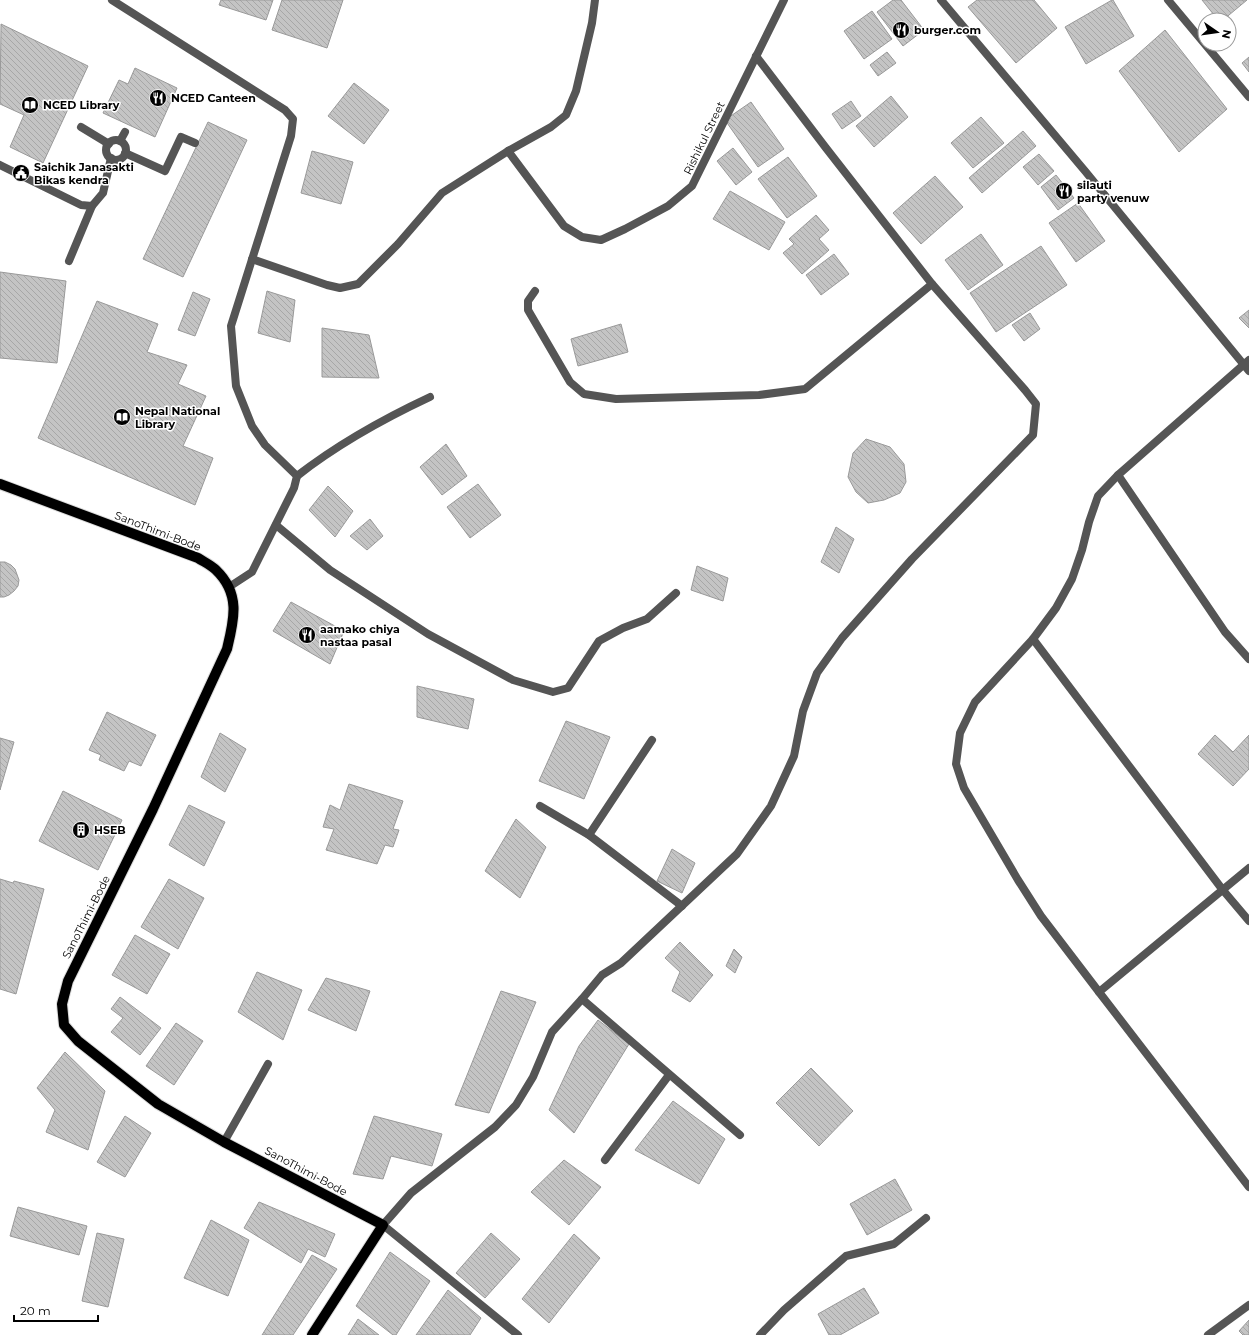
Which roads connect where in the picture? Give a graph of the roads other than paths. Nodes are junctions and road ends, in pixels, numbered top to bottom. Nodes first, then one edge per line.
1 (112, 0) edge
2 (595, 0) edge
3 (784, 0) edge
4 (941, 0) edge
5 (1168, 0) edge
6 (756, 56) junction
7 (1249, 97) edge
8 (81, 127) dead end
9 (125, 132) dead end
10 (120, 141) junction
11 (195, 143) dead end
12 (109, 144) junction
13 (508, 151) junction
14 (125, 153) junction
15 (111, 158) junction
16 (0, 165) edge
17 (92, 206) junction
18 (252, 259) junction
19 (69, 261) dead end
20 (932, 284) junction
21 (535, 291) dead end
22 (1247, 365) edge
23 (430, 397) dead end
24 (1118, 475) junction
25 (297, 476) junction
26 (0, 484) edge
27 (276, 525) junction
28 (229, 587) junction
29 (676, 593) dead end
30 (1033, 639) junction
31 (1249, 659) edge
32 (652, 740) dead end
33 (540, 806) dead end
34 (588, 835) junction
35 (1249, 868) edge
36 (1222, 889) junction
37 (682, 906) junction
38 (1249, 921) edge
39 (1099, 992) junction
40 (582, 999) junction
41 (268, 1064) dead end
42 (669, 1074) junction
43 (740, 1135) dead end
44 (224, 1142) junction
45 (605, 1160) dead end
46 (1249, 1187) edge
47 (926, 1218) dead end
48 (383, 1225) junction
49 (1249, 1305) edge
50 (312, 1335) edge
51 (518, 1335) edge
52 (760, 1335) edge
53 (1208, 1335) edge

1 - 18 street
2 - 13 street
3 - 6 street, Rishikul Street
4 - 22 street
5 - 7 street
6 - 13 street, Rishikul Street
6 - 20 street
8 - 12 street
9 - 10 street
10 - 12 street
10 - 14 street
11 - 14 street
12 - 15 street
13 - 18 street
14 - 15 street
15 - 17 street
16 - 17 street
17 - 19 street
18 - 25 street
20 - 21 street
20 - 37 street
22 - 24 street
23 - 25 street
24 - 30 street
24 - 31 street
25 - 27 street
26 - 28 main road, SanoThimi-Bode
27 - 28 street
27 - 29 street
28 - 44 main road, SanoThimi-Bode
30 - 36 street
30 - 39 street
32 - 34 street
33 - 34 street
34 - 37 street
35 - 36 street
36 - 38 street
36 - 39 street
37 - 40 street
39 - 46 street
40 - 42 street
40 - 48 street
41 - 44 street
42 - 43 street
42 - 45 street
44 - 48 main road, SanoThimi-Bode
47 - 52 street
48 - 50 main road
48 - 51 street
49 - 53 street

